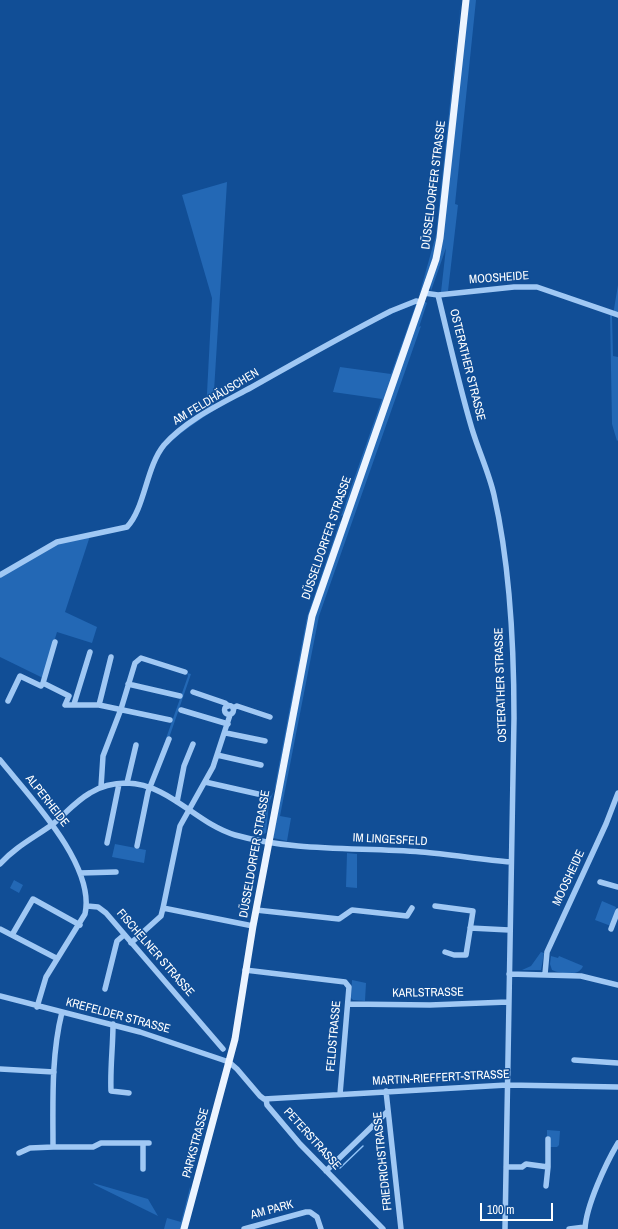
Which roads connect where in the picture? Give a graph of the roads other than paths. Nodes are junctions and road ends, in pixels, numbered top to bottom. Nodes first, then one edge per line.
1 (466, 0) edge
2 (424, 293) junction
3 (438, 294) junction
4 (421, 302) junction
5 (618, 315) edge
6 (0, 575) edge
7 (56, 642) dead end
8 (90, 652) dead end
9 (111, 657) dead end
10 (185, 672) dead end
11 (43, 684) junction
12 (128, 684) junction
13 (193, 692) dead end
14 (180, 696) dead end
15 (8, 701) dead end
16 (74, 704) junction
17 (99, 705) junction
18 (231, 707) junction
19 (121, 709) junction
20 (181, 710) dead end
21 (270, 717) dead end
22 (170, 720) dead end
23 (228, 724) junction
24 (226, 733) junction
25 (169, 739) dead end
26 (265, 741) dead end
27 (136, 744) dead end
28 (193, 744) dead end
29 (217, 755) junction
30 (0, 760) edge
31 (261, 765) dead end
32 (205, 782) junction
33 (127, 783) junction
34 (119, 784) junction
35 (101, 787) junction
36 (151, 788) junction
37 (618, 793) edge
38 (258, 794) dead end
39 (177, 802) junction
40 (188, 809) junction
41 (52, 824) junction
42 (269, 842) junction
43 (107, 844) dead end
44 (137, 846) dead end
45 (511, 862) junction
46 (0, 864) edge
47 (116, 872) dead end
48 (80, 873) junction
49 (600, 882) dead end
50 (618, 887) edge
51 (87, 906) junction
52 (435, 906) dead end
53 (163, 908) junction
54 (412, 908) dead end
55 (256, 910) junction
56 (618, 911) edge
57 (80, 925) junction
58 (253, 926) junction
59 (470, 928) junction
60 (0, 929) edge
61 (611, 929) dead end
62 (510, 930) junction
63 (12, 935) junction
64 (124, 935) junction
65 (131, 943) junction
66 (445, 952) dead end
67 (56, 958) junction
68 (245, 970) junction
69 (509, 974) junction
70 (545, 974) junction
71 (618, 985) edge
72 (104, 989) dead end
73 (0, 996) edge
74 (508, 1002) junction
75 (348, 1004) junction
76 (37, 1006) junction
77 (62, 1012) junction
78 (113, 1024) junction
79 (223, 1049) dead end
80 (574, 1060) dead end
81 (229, 1062) junction
82 (618, 1063) edge
83 (0, 1069) edge
84 (54, 1072) junction
85 (507, 1085) junction
86 (618, 1087) edge
87 (386, 1091) junction
88 (129, 1093) dead end
89 (340, 1094) junction
90 (266, 1099) junction
91 (388, 1111) junction
92 (548, 1139) dead end
93 (618, 1144) edge
94 (53, 1148) junction
95 (19, 1153) dead end
96 (506, 1167) junction
97 (548, 1167) junction
98 (143, 1169) dead end
99 (326, 1171) junction
100 (546, 1186) dead end
101 (585, 1228) edge
102 (184, 1229) edge
103 (244, 1229) edge
104 (321, 1229) edge
105 (384, 1229) edge
106 (401, 1229) edge
107 (505, 1229) edge
108 (569, 1229) edge

1 - 2 main road, DÜSSELDORFER STRASSE
2 - 3 street, MOOSHEIDE
2 - 4 main road, DÜSSELDORFER STRASSE
3 - 5 street, MOOSHEIDE
3 - 45 street, OSTERATHER STRASSE
4 - 6 street, AM FELDHÄUSCHEN
4 - 42 main road, DÜSSELDORFER STRASSE
7 - 11 street
8 - 16 street
9 - 17 street
10 - 12 street
11 - 15 street
11 - 16 street
12 - 14 street
12 - 19 street
13 - 18 street
16 - 17 street
17 - 19 street
18 - 21 street
18 - 23 street
19 - 22 street
19 - 35 street
20 - 23 street
23 - 24 street
24 - 26 street
24 - 29 street
25 - 36 street
27 - 33 street
28 - 39 street
29 - 31 street
29 - 32 street
30 - 41 street, ALPERHEIDE
32 - 38 street
32 - 40 street
33 - 34 street, IM LINGESFELD
33 - 36 street, IM LINGESFELD
34 - 35 street, IM LINGESFELD
34 - 43 street
35 - 41 street
36 - 39 street, IM LINGESFELD
36 - 44 street
37 - 70 street, MOOSHEIDE
39 - 40 street, IM LINGESFELD
40 - 42 street, IM LINGESFELD
40 - 53 street
41 - 46 street
41 - 48 street, ALPERHEIDE
42 - 45 street, IM LINGESFELD
42 - 55 main road, DÜSSELDORFER STRASSE
45 - 62 street, OSTERATHER STRASSE
47 - 48 street
48 - 51 street
49 - 50 street
51 - 57 street
51 - 64 street, FISCHELNER STRASSE
52 - 59 street
53 - 58 street
53 - 65 street
54 - 55 street
55 - 58 main road, DÜSSELDORFER STRASSE
56 - 61 street
57 - 63 street
57 - 67 street
58 - 68 main road, DÜSSELDORFER STRASSE
59 - 62 street
59 - 66 street
60 - 63 street
62 - 69 street, OSTERATHER STRASSE
63 - 67 street
64 - 65 street, FISCHELNER STRASSE
64 - 72 street
65 - 79 street, FISCHELNER STRASSE
67 - 76 street
68 - 75 street, FELDSTRASSE
68 - 81 main road, DÜSSELDORFER STRASSE
69 - 70 street
69 - 74 street, OSTERATHER STRASSE
70 - 71 street
73 - 76 street, KREFELDER STRASSE
74 - 75 street, KARLSTRASSE
74 - 85 street, OSTERATHER STRASSE
75 - 89 street, FELDSTRASSE
76 - 77 street, KREFELDER STRASSE
77 - 78 street, KREFELDER STRASSE
77 - 84 street
78 - 81 street, KREFELDER STRASSE
78 - 88 street
80 - 82 street
81 - 90 street, PETERSTRASSE
81 - 102 main road, PARKSTRASSE
83 - 84 street
84 - 94 street
85 - 86 street, MARTIN-RIEFFERT-STRASSE
85 - 87 street, MARTIN-RIEFFERT-STRASSE
85 - 96 street, OSTERATHER STRASSE
87 - 89 street, MARTIN-RIEFFERT-STRASSE
87 - 91 street, FRIEDRICHSTRASSE
89 - 90 street, MARTIN-RIEFFERT-STRASSE
90 - 99 street, PETERSTRASSE
91 - 99 street
91 - 106 street, FRIEDRICHSTRASSE
92 - 97 street
93 - 101 street
94 - 95 street
94 - 98 street
96 - 97 street
96 - 107 street, OSTERATHER STRASSE
97 - 100 street
99 - 105 street, PETERSTRASSE
101 - 108 street
103 - 104 street, AM PARK

